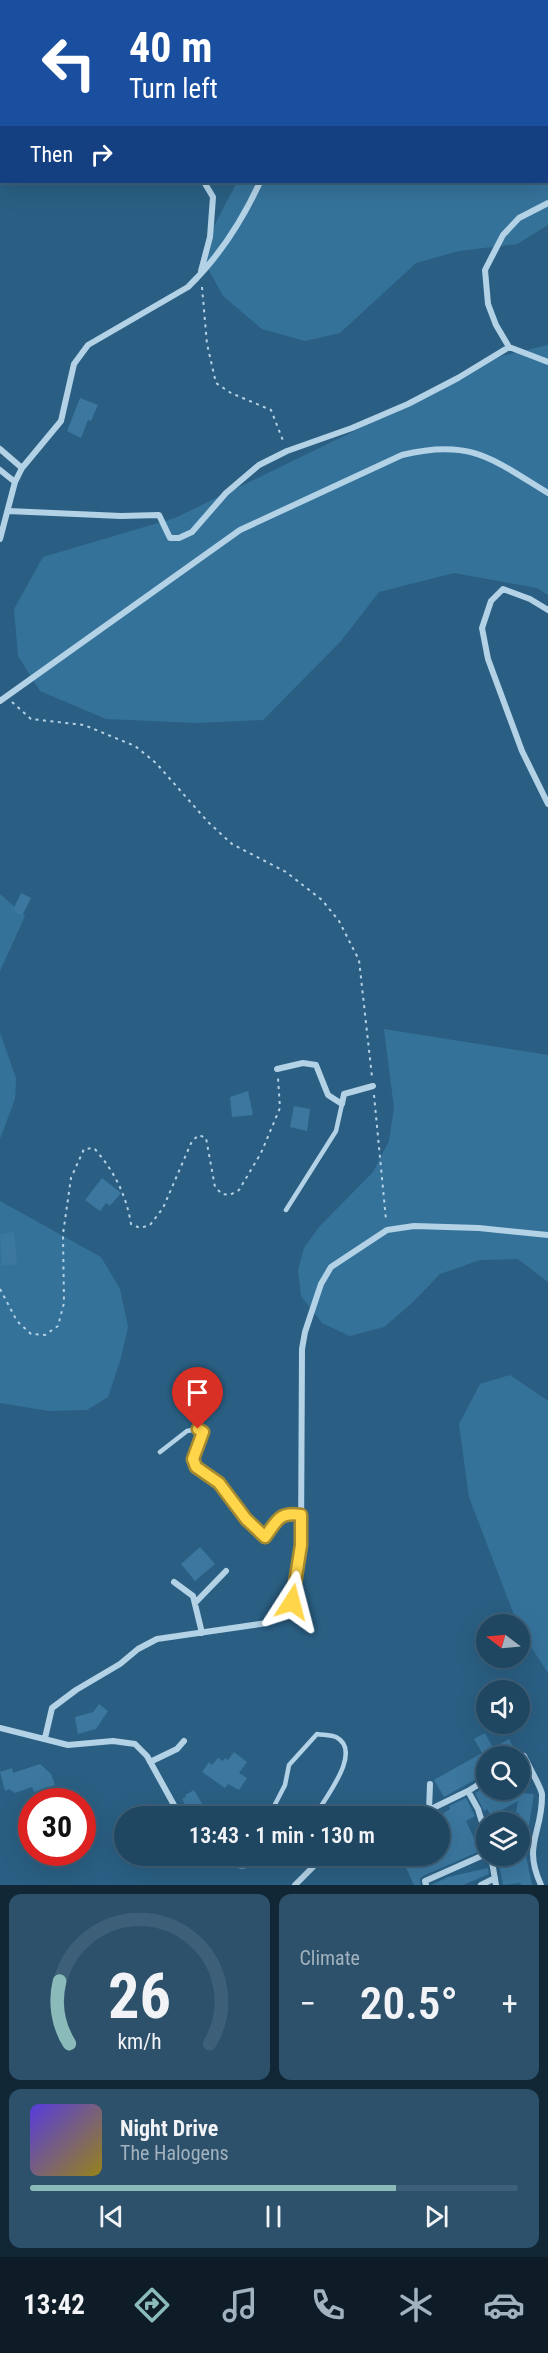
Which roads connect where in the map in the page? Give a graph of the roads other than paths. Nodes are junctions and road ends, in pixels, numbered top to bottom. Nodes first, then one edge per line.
1 (205, 183) edge
2 (260, 183) edge
3 (548, 204) edge
4 (200, 275) junction
5 (509, 347) junction
6 (548, 362) edge
7 (0, 449) edge
8 (22, 468) junction
9 (0, 470) edge
10 (15, 482) junction
11 (548, 493) edge
12 (8, 512) junction
13 (0, 539) edge
14 (548, 610) edge
15 (0, 701) edge
16 (548, 804) edge
17 (277, 1069) road end
18 (373, 1086) road end
19 (342, 1104) junction
20 (286, 1210) dead end
21 (548, 1235) edge
22 (160, 1452) dead end
23 (301, 1515) junction
24 (226, 1571) dead end
25 (174, 1582) dead end
26 (195, 1603) junction
27 (202, 1633) junction
28 (0, 1728) edge
29 (45, 1738) junction
30 (184, 1741) dead end
31 (150, 1762) junction
32 (530, 1768) edge
33 (430, 1784) dead end
34 (476, 1786) edge
35 (468, 1791) junction
36 (174, 1806) edge
37 (275, 1806) edge
38 (321, 1806) edge
39 (479, 1812) edge
40 (476, 1858) edge
41 (312, 1866) edge
42 (493, 1866) edge
43 (495, 1882) edge
44 (295, 1885) edge
45 (426, 1885) edge
46 (481, 1885) edge
47 (541, 1885) edge

1 - 4 street
2 - 4 street
3 - 5 street
4 - 8 street
5 - 6 street
5 - 12 street
7 - 8 street
8 - 10 street
9 - 10 street
10 - 12 street
11 - 15 street
12 - 13 street
14 - 16 street
17 - 19 street
18 - 19 street
19 - 20 lane
21 - 23 street
22 - 23 lane
23 - 27 street
24 - 26 street
25 - 26 street
26 - 27 street
27 - 29 street
28 - 29 street
29 - 31 street
30 - 31 street
31 - 36 street
32 - 47 street
33 - 35 street
34 - 35 street
35 - 39 street
37 - 38 lane
40 - 45 street
41 - 44 street
42 - 43 street
43 - 46 street

